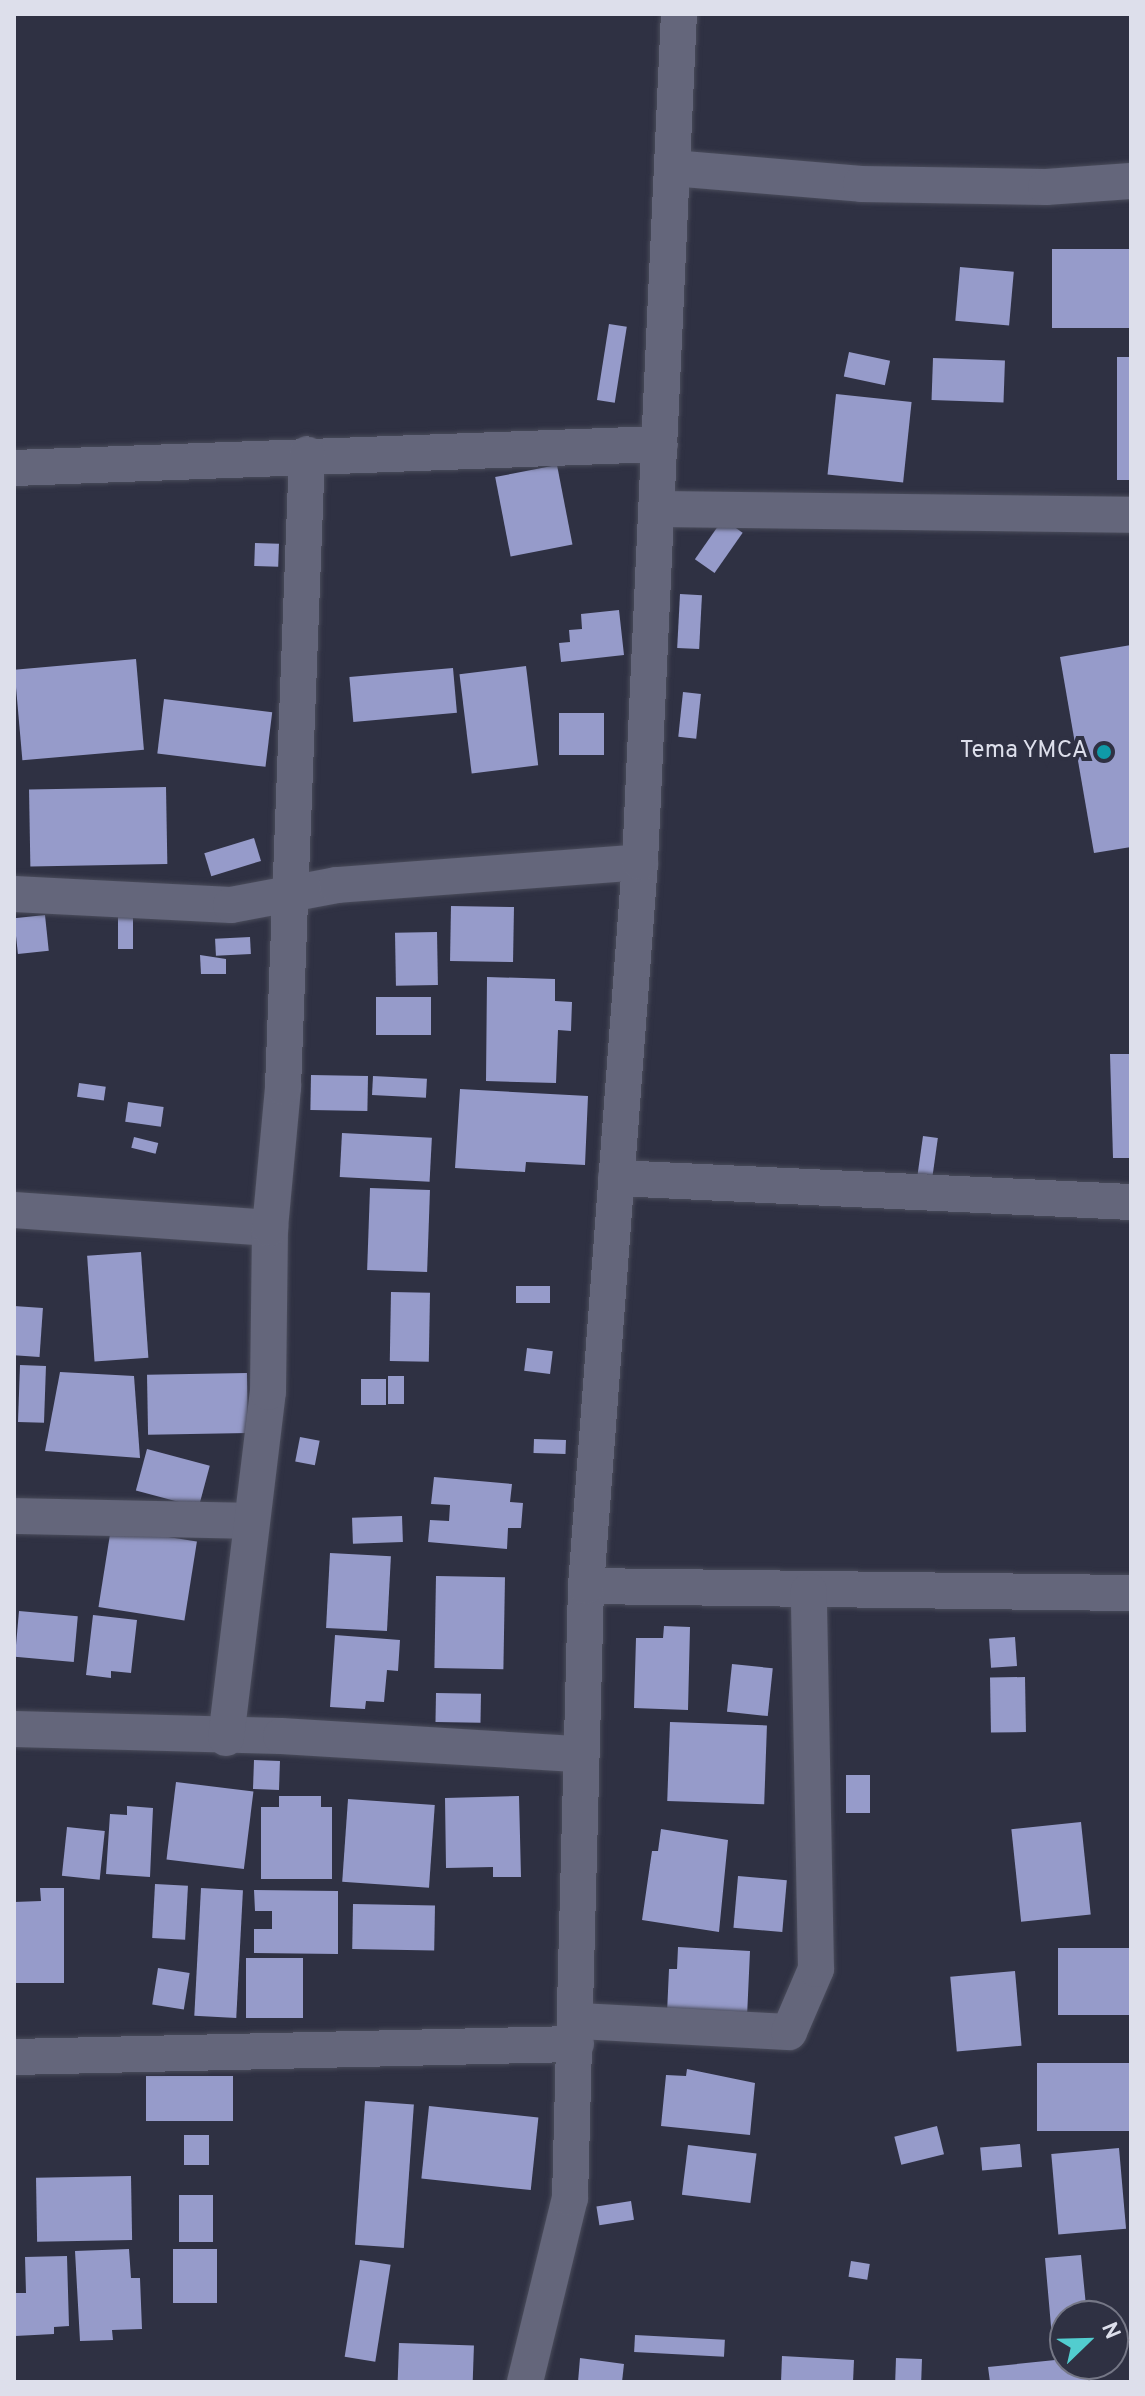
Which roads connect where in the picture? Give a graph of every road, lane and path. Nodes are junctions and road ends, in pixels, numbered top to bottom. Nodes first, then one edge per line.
1 (679, 14) edge
2 (672, 168) junction
3 (1131, 181) edge
4 (660, 444) junction
5 (307, 454) junction
6 (14, 468) edge
7 (657, 509) junction
8 (1131, 515) edge
9 (640, 862) junction
10 (14, 894) edge
11 (287, 894) junction
12 (616, 1178) junction
13 (1131, 1202) edge
14 (14, 1210) edge
15 (270, 1228) junction
16 (14, 1516) edge
17 (250, 1521) junction
18 (586, 1586) junction
19 (809, 1591) junction
20 (1131, 1593) edge
21 (14, 1729) edge
22 (226, 1738) junction
23 (579, 1754) junction
24 (577, 2032) junction
25 (14, 2057) edge
26 (525, 2382) edge

1 - 2 street
2 - 3 street
2 - 4 street
4 - 5 street
4 - 7 street
5 - 6 street
5 - 11 street
7 - 8 street
7 - 9 street
9 - 11 street
9 - 12 street
10 - 11 street
11 - 15 street
12 - 13 street
12 - 18 street
14 - 15 street
15 - 17 street
16 - 17 street
17 - 22 street
18 - 19 street
18 - 23 street
19 - 20 street
19 - 24 street
21 - 22 street
22 - 23 street
23 - 24 street
24 - 25 street
24 - 26 street

